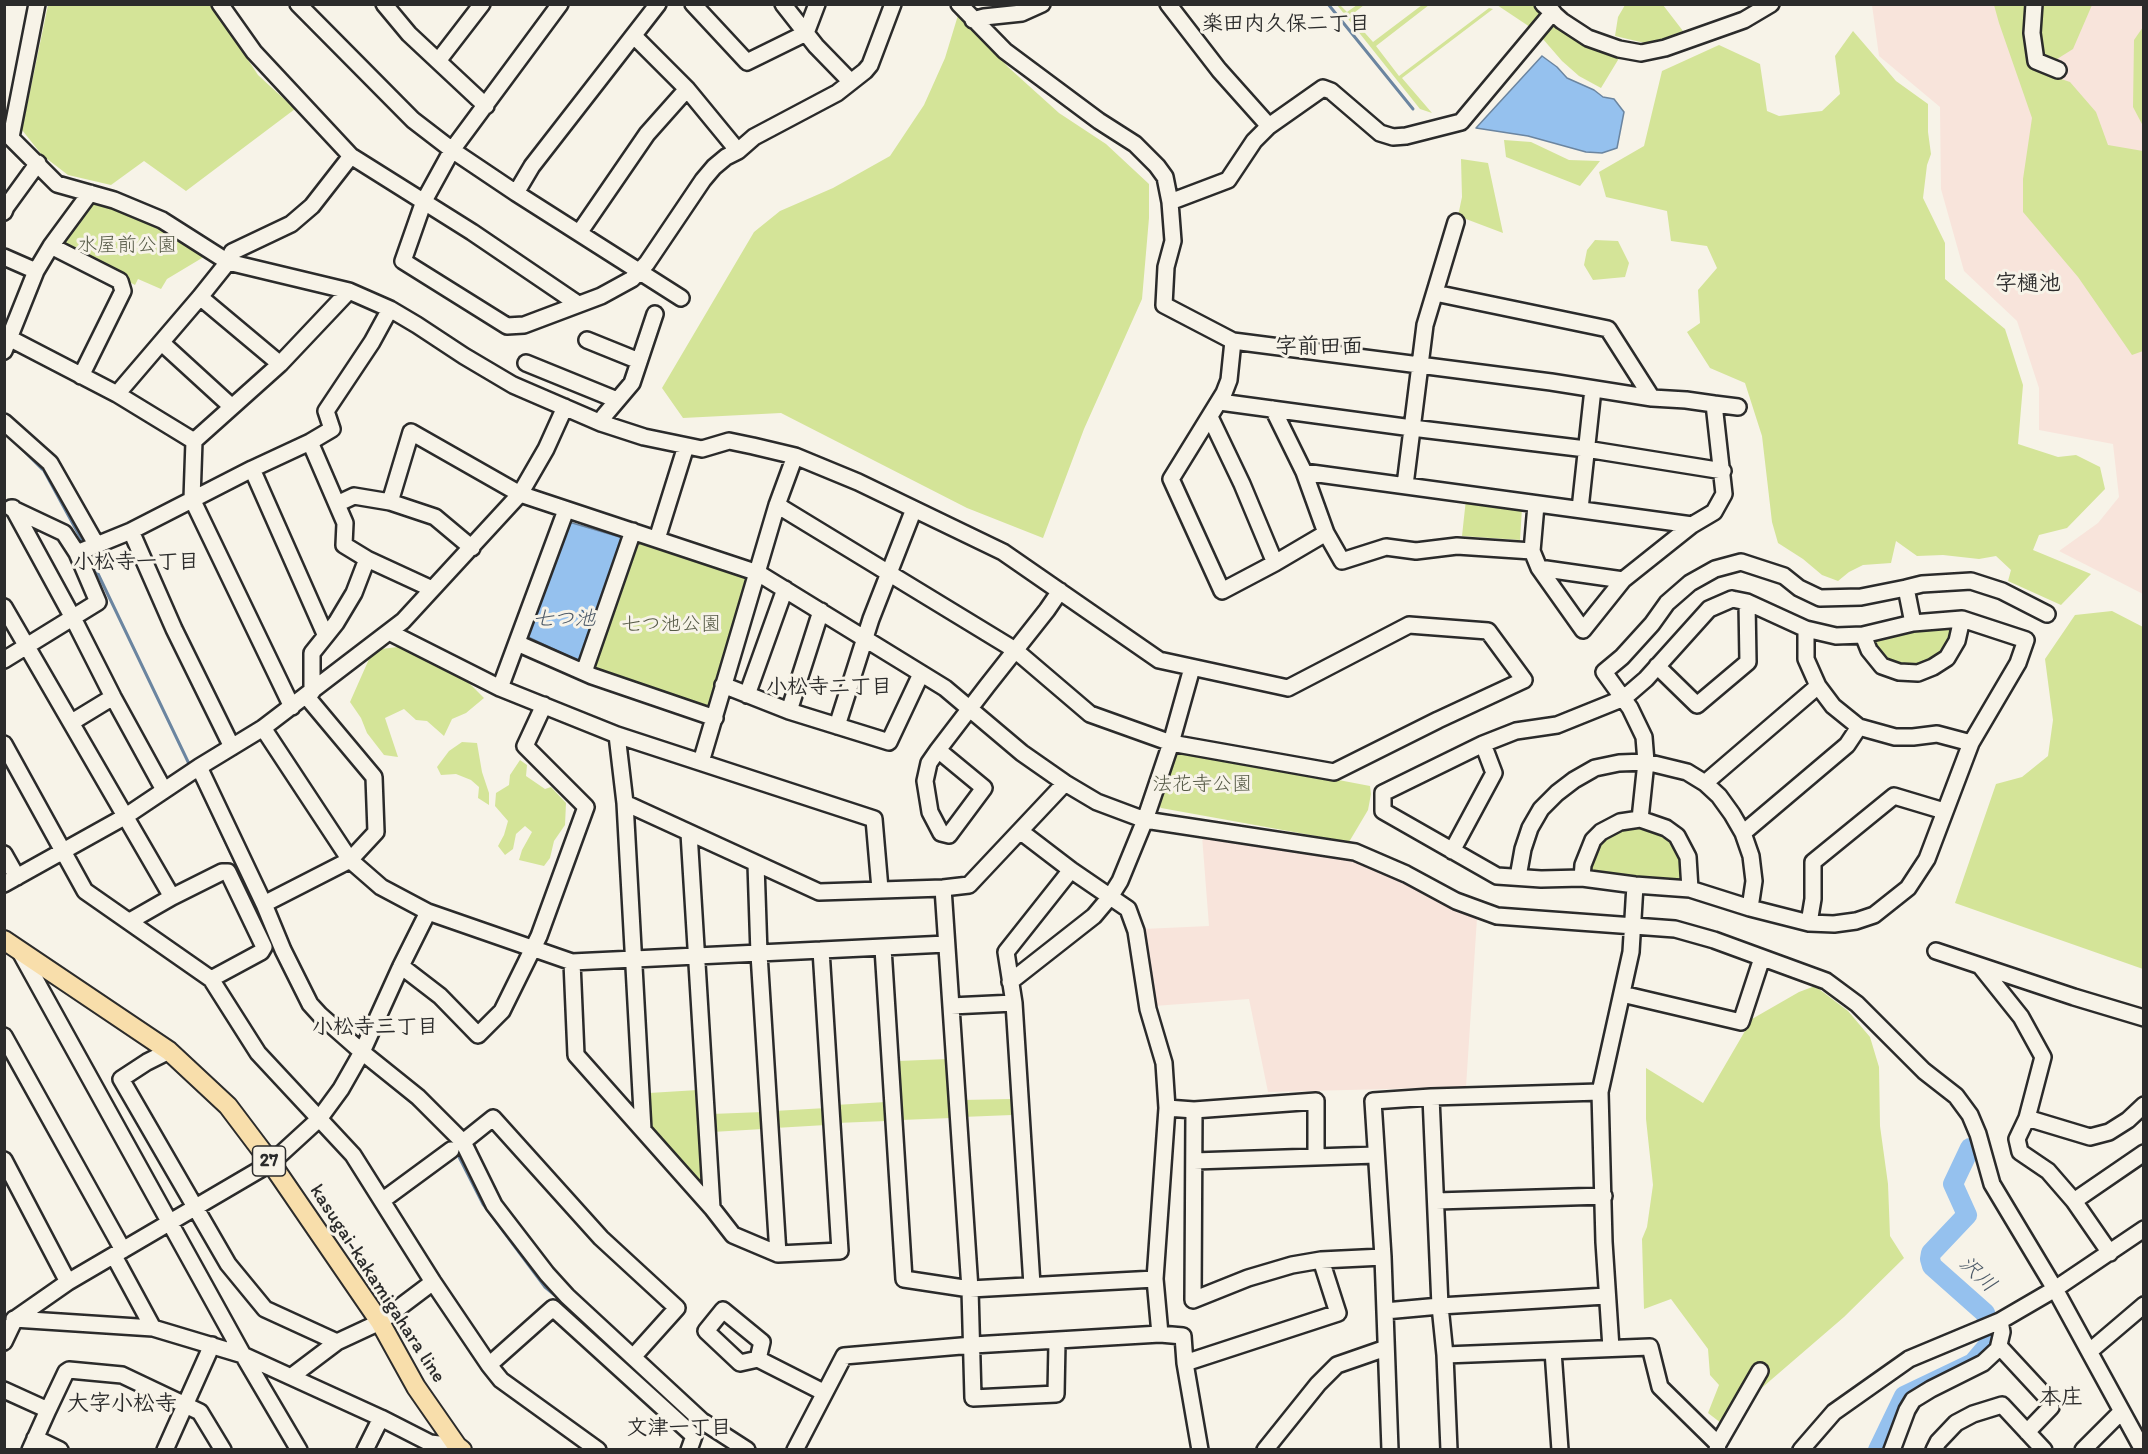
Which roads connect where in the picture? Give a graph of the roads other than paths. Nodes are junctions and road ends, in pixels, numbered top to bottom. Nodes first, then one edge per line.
1 (37, 4) edge
2 (220, 4) edge
3 (482, 4) edge
4 (560, 4) edge
5 (658, 4) edge
6 (693, 4) edge
7 (783, 4) edge
8 (817, 4) edge
9 (892, 4) edge
10 (959, 4) edge
11 (1042, 4) edge
12 (1168, 4) edge
13 (1770, 4) edge
14 (2034, 4) edge
15 (386, 5) edge
16 (305, 7) edge
17 (1548, 8) edge
18 (973, 20) junction
19 (806, 33) junction
20 (634, 36) junction
21 (438, 61) junction
22 (2058, 70) dead end
23 (851, 82) junction
24 (687, 89) junction
25 (486, 106) junction
26 (1269, 126) junction
27 (8, 134) edge
28 (452, 150) junction
29 (738, 151) junction
30 (351, 156) junction
31 (38, 163) junction
32 (90, 193) junction
33 (516, 193) junction
34 (424, 201) junction
35 (1170, 202) junction
36 (4, 212) edge
37 (1456, 222) dead end
38 (579, 233) junction
39 (51, 246) junction
40 (4, 256) edge
41 (228, 262) junction
42 (36, 271) junction
43 (640, 271) junction
44 (349, 291) junction
45 (1435, 293) junction
46 (200, 297) junction
47 (681, 298) dead end
48 (578, 304) junction
49 (390, 309) junction
50 (655, 315) dead end
51 (587, 339) dead end
52 (1233, 341) junction
53 (162, 343) junction
54 (8, 345) edge
55 (639, 361) junction
56 (280, 363) junction
57 (526, 363) dead end
58 (1419, 366) junction
59 (81, 376) junction
60 (1593, 389) junction
61 (117, 394) junction
62 (1652, 398) junction
63 (617, 400) junction
64 (1220, 402) junction
65 (1714, 404) junction
66 (232, 407) junction
67 (565, 407) junction
68 (1738, 407) dead end
69 (1273, 410) junction
70 (1210, 417) junction
71 (4, 422) edge
72 (601, 423) junction
73 (1412, 428) junction
74 (194, 441) junction
75 (310, 442) junction
76 (686, 446) junction
77 (1586, 449) junction
78 (795, 456) junction
79 (252, 469) junction
80 (1723, 471) junction
81 (1304, 472) junction
82 (1405, 485) junction
83 (520, 494) junction
84 (192, 499) junction
85 (390, 502) junction
86 (338, 504) junction
87 (777, 505) junction
88 (1536, 505) junction
89 (9, 507) edge
90 (914, 509) junction
91 (1580, 509) junction
92 (566, 510) junction
93 (1692, 525) junction
94 (131, 531) junction
95 (633, 531) junction
96 (1326, 533) junction
97 (657, 539) junction
98 (96, 544) junction
99 (472, 548) junction
100 (1532, 551) junction
101 (77, 553) junction
102 (367, 559) junction
103 (1275, 563) junction
104 (1539, 568) junction
105 (758, 573) junction
106 (889, 573) junction
107 (1623, 580) junction
108 (1906, 588) junction
109 (432, 589) junction
110 (785, 589) junction
111 (1060, 591) junction
112 (1748, 602) junction
113 (4, 607) edge
114 (821, 611) junction
115 (2047, 614) dead end
116 (74, 618) junction
117 (1962, 619) junction
118 (1913, 623) junction
119 (1806, 629) junction
120 (389, 632) junction
121 (325, 634) junction
122 (1863, 635) junction
123 (866, 639) junction
124 (517, 643) junction
125 (26, 645) junction
126 (1015, 650) junction
127 (4, 660) edge
128 (1657, 666) junction
129 (1192, 668) junction
130 (584, 672) junction
131 (921, 674) junction
132 (723, 686) junction
133 (1818, 686) junction
134 (500, 688) junction
135 (309, 694) junction
136 (747, 695) junction
137 (113, 697) junction
138 (1624, 698) junction
139 (544, 705) junction
140 (291, 707) junction
141 (970, 708) junction
142 (789, 711) junction
143 (715, 718) junction
144 (72, 722) junction
145 (837, 726) junction
146 (1859, 727) junction
147 (263, 728) junction
148 (617, 735) junction
149 (1171, 743) junction
150 (1971, 743) junction
151 (4, 744) edge
152 (1483, 744) junction
153 (232, 747) junction
154 (938, 750) junction
155 (701, 762) junction
156 (1646, 762) junction
157 (199, 767) junction
158 (1065, 783) junction
159 (1705, 783) junction
160 (164, 790) junction
161 (625, 803) junction
162 (1944, 811) junction
163 (126, 816) junction
164 (1640, 819) junction
165 (1145, 820) junction
166 (1020, 831) junction
167 (689, 833) junction
168 (1743, 833) junction
169 (1452, 851) junction
170 (64, 852) junction
171 (4, 854) edge
172 (350, 860) junction
173 (756, 864) junction
174 (1071, 870) junction
175 (1518, 877) junction
176 (1582, 878) junction
177 (11, 880) edge
178 (1635, 885) junction
179 (943, 888) junction
180 (880, 889) junction
181 (1690, 889) junction
182 (172, 897) junction
183 (1110, 897) junction
184 (264, 904) junction
185 (1750, 908) junction
186 (428, 912) junction
187 (130, 921) junction
188 (1809, 923) junction
189 (1633, 925) junction
190 (946, 944) junction
191 (12, 945) edge
192 (532, 948) junction
193 (883, 948) junction
194 (820, 950) junction
195 (1936, 951) dead end
196 (759, 954) junction
197 (696, 957) junction
198 (634, 958) junction
199 (1762, 958) junction
200 (572, 962) junction
201 (400, 966) junction
202 (1981, 967) junction
203 (211, 980) junction
204 (1010, 982) junction
205 (1622, 994) junction
206 (1014, 1003) junction
207 (951, 1006) junction
208 (2144, 1018) edge
209 (4, 1036) edge
210 (169, 1051) junction
211 (362, 1052) junction
212 (1600, 1092) junction
213 (1431, 1097) junction
214 (2144, 1105) edge
215 (1167, 1108) junction
216 (1194, 1110) junction
217 (2027, 1118) junction
218 (320, 1119) junction
219 (643, 1130) junction
220 (457, 1146) junction
221 (2144, 1153) edge
222 (1376, 1155) junction
223 (1317, 1156) junction
224 (4, 1160) edge
225 (1194, 1161) junction
226 (271, 1163) junction
227 (1604, 1196) junction
228 (382, 1200) junction
229 (1436, 1201) junction
230 (2074, 1201) junction
231 (196, 1206) junction
232 (712, 1208) junction
233 (170, 1222) junction
234 (2144, 1229) edge
235 (118, 1253) junction
236 (2110, 1253) junction
237 (778, 1254) junction
238 (1383, 1257) junction
239 (1321, 1260) junction
240 (1155, 1279) junction
241 (68, 1282) junction
242 (433, 1282) junction
243 (1032, 1285) junction
244 (970, 1289) junction
245 (2055, 1289) junction
246 (1606, 1296) junction
247 (1440, 1305) junction
248 (1385, 1311) junction
249 (2140, 1313) edge
250 (10, 1318) edge
251 (2000, 1321) junction
252 (380, 1322) junction
253 (153, 1328) junction
254 (1160, 1334) junction
255 (4, 1342) edge
256 (337, 1342) junction
257 (1057, 1342) junction
258 (212, 1345) junction
259 (973, 1345) junction
260 (1999, 1346) junction
261 (1386, 1348) junction
262 (1611, 1348) junction
263 (1553, 1350) junction
264 (2090, 1351) junction
265 (243, 1355) junction
266 (1445, 1355) junction
267 (633, 1357) junction
268 (759, 1359) dead end
269 (1185, 1363) junction
270 (489, 1365) junction
271 (1760, 1371) dead end
272 (292, 1376) junction
273 (4, 1390) edge
274 (824, 1392) junction
275 (186, 1405) junction
276 (48, 1410) junction
277 (2121, 1412) junction
278 (381, 1418) junction
279 (2027, 1432) junction
280 (33, 1444) edge
281 (582, 1445) edge
282 (1717, 1447) edge
283 (458, 1448) edge
284 (60, 1449) edge
285 (165, 1449) edge
286 (224, 1449) edge
287 (299, 1449) edge
288 (365, 1449) edge
289 (598, 1449) edge
290 (689, 1449) edge
291 (747, 1449) edge
292 (795, 1449) edge
293 (1200, 1449) edge
294 (1265, 1449) edge
295 (1390, 1449) edge
296 (1449, 1449) edge
297 (1560, 1449) edge
298 (1801, 1449) edge
299 (1892, 1449) edge
300 (1934, 1449) edge
301 (2044, 1449) edge
302 (2083, 1449) edge
303 (2143, 1449) edge

1 - 27 street
2 - 30 street
3 - 21 street
4 - 25 street
5 - 20 street
6 - 19 street
7 - 19 street
8 - 19 street
9 - 23 street
10 - 18 street
11 - 18 street
12 - 26 street
13 - 17 street
14 - 22 street
15 - 21 street
16 - 28 street
17 - 26 street
18 - 35 street
19 - 23 street
20 - 24 street
20 - 33 street
21 - 25 street
23 - 29 street
24 - 29 street
24 - 38 street
25 - 28 street
26 - 35 street
27 - 31 street
28 - 33 street
28 - 34 street
29 - 43 street
30 - 34 street
30 - 41 street
31 - 32 street
31 - 36 street
32 - 39 street
32 - 41 street
33 - 38 street
34 - 48 street
34 - 48 street
35 - 52 street
37 - 45 street
38 - 43 street
39 - 42 street
39 - 59 street
40 - 42 street
41 - 44 street
41 - 46 street
42 - 54 street
43 - 47 street
43 - 48 street
44 - 49 street
44 - 56 street
45 - 58 street
45 - 62 street
46 - 53 street
46 - 56 street
49 - 67 street
49 - 75 street
50 - 55 street
51 - 55 street
52 - 58 street
52 - 64 street
53 - 61 street
53 - 66 street
54 - 59 street
55 - 63 street
56 - 66 street
57 - 63 street
58 - 60 street
58 - 73 street
59 - 61 street
60 - 62 street
60 - 77 street
61 - 74 street
62 - 65 street
63 - 72 street
64 - 69 street
64 - 70 street
65 - 68 street
65 - 80 street
66 - 74 street
67 - 72 street
67 - 83 street
69 - 73 street
69 - 81 street
70 - 103 street
70 - 103 street
71 - 98 street
72 - 76 street
73 - 77 street
73 - 82 street
74 - 84 street
75 - 79 street
75 - 86 street
76 - 78 street
76 - 97 street
77 - 80 street
77 - 91 street
78 - 87 street
78 - 90 street
79 - 84 street
79 - 121 street
80 - 93 street
81 - 82 street
81 - 96 street
82 - 88 street
83 - 85 street
83 - 92 street
83 - 99 street
84 - 94 street
84 - 140 street
85 - 86 street
85 - 99 street
86 - 102 street
87 - 105 street
87 - 106 street
88 - 91 street
88 - 100 street
89 - 101 street
89 - 116 street
90 - 106 street
90 - 111 street
91 - 93 street
92 - 95 street
92 - 124 street
93 - 107 street
94 - 98 street
94 - 153 street
95 - 97 street
95 - 130 street
96 - 100 street
96 - 103 street
97 - 105 street
98 - 101 street
99 - 109 street
100 - 104 street
101 - 116 street
102 - 109 street
102 - 121 street
104 - 107 street
104 - 107 street
105 - 110 street
105 - 132 street
106 - 123 street
106 - 126 street
108 - 115 street
108 - 118 street
108 - 138 street
109 - 120 street
110 - 114 street
110 - 136 street
111 - 126 street
111 - 129 street
112 - 119 street
112 - 128 street
112 - 128 street
113 - 125 street
114 - 123 street
114 - 142 street
116 - 125 street
116 - 137 street
117 - 118 street
117 - 122 street
117 - 150 street
118 - 122 street
119 - 122 street
119 - 133 street
120 - 134 street
120 - 135 street
121 - 135 street
123 - 131 street
123 - 145 street
124 - 130 street
124 - 134 street
125 - 127 street
125 - 144 street
126 - 141 street
126 - 149 street
128 - 138 street
129 - 149 street
129 - 149 street
130 - 143 street
131 - 141 street
131 - 145 street
132 - 136 street
132 - 143 street
133 - 146 street
133 - 159 street
134 - 139 street
135 - 140 street
135 - 172 street
136 - 142 street
137 - 144 street
137 - 160 street
138 - 152 street
138 - 156 street
139 - 148 street
139 - 192 street
140 - 147 street
141 - 154 street
141 - 158 street
142 - 145 street
143 - 155 street
144 - 163 street
146 - 150 street
146 - 168 street
147 - 153 street
147 - 172 street
148 - 155 street
148 - 161 street
149 - 165 street
150 - 162 street
151 - 170 street
152 - 169 street
152 - 169 street
153 - 157 street
154 - 154 street
155 - 180 street
156 - 159 street
156 - 164 street
156 - 175 street
157 - 160 street
157 - 184 street
158 - 165 street
158 - 166 street
159 - 168 street
160 - 163 street
161 - 167 street
161 - 198 street
162 - 188 street
162 - 188 street
163 - 170 street
163 - 182 street
164 - 176 street
164 - 181 street
165 - 183 street
165 - 189 street
166 - 174 street
166 - 179 street
167 - 173 street
167 - 197 street
168 - 185 street
169 - 175 street
170 - 177 street
170 - 187 street
171 - 177 street
172 - 184 street
172 - 186 street
173 - 180 street
173 - 196 street
174 - 183 street
174 - 204 street
175 - 176 street
176 - 178 street
178 - 181 street
178 - 189 street
179 - 180 street
179 - 190 street
181 - 185 street
182 - 187 street
182 - 203 street
183 - 204 street
183 - 215 street
184 - 211 street
185 - 188 street
186 - 192 street
186 - 201 street
187 - 203 street
189 - 199 street
189 - 205 street
190 - 193 street
190 - 207 street
191 - 210 main road, kasugai-kakamigahara line / 27
191 - 233 street
192 - 200 street
192 - 201 street
193 - 194 street
193 - 244 street
194 - 196 street
194 - 237 street
195 - 202 street
196 - 197 street
196 - 237 street
197 - 198 street
197 - 232 street
198 - 200 street
198 - 219 street
199 - 205 street
199 - 245 street
200 - 219 street
201 - 211 street
202 - 208 street
202 - 217 street
203 - 218 street
204 - 206 street
205 - 212 street
206 - 207 street
206 - 243 street
207 - 244 street
209 - 235 street
210 - 226 main road, kasugai-kakamigahara line / 27
210 - 231 street
211 - 218 street
211 - 220 street
212 - 213 street
212 - 227 street
213 - 222 street
213 - 229 street
214 - 217 street
215 - 216 street
215 - 240 street
216 - 223 street
216 - 225 street
217 - 230 street
218 - 226 street
218 - 228 street
219 - 232 street
220 - 228 street
220 - 267 street
220 - 267 street
221 - 230 street
222 - 223 street
222 - 238 street
223 - 225 street
224 - 241 street
225 - 239 street
226 - 231 street
226 - 252 main road, kasugai-kakamigahara line / 27
227 - 229 street
227 - 246 street
228 - 242 street
229 - 247 street
230 - 236 street
231 - 233 street
231 - 256 street
232 - 237 street
233 - 235 street
233 - 265 street
234 - 236 street
235 - 241 street
235 - 253 street
236 - 245 street
238 - 239 street
238 - 248 street
239 - 269 street
240 - 243 street
240 - 254 street
241 - 250 street
242 - 252 street
242 - 270 street
243 - 244 street
244 - 259 street
245 - 251 street
245 - 264 street
246 - 247 street
246 - 262 street
247 - 248 street
247 - 266 street
248 - 261 street
249 - 264 street
250 - 253 street
250 - 255 street
251 - 260 street
251 - 298 street
252 - 256 street
252 - 283 main road, kasugai-kakamigahara line / 27
253 - 258 street
254 - 257 street
254 - 269 street
256 - 272 street
257 - 259 street
257 - 259 street
258 - 265 street
258 - 275 street
259 - 274 street
260 - 279 street
260 - 299 street
261 - 294 street
261 - 295 street
262 - 263 street
262 - 282 street
263 - 266 street
263 - 297 street
264 - 277 street
265 - 272 street
265 - 287 street
266 - 296 street
267 - 291 street
268 - 274 street
269 - 293 street
270 - 281 street
270 - 290 street
271 - 282 street
272 - 278 street
273 - 276 street
274 - 292 street
275 - 276 street
275 - 285 street
275 - 286 street
276 - 280 street
277 - 302 street
277 - 303 street
278 - 283 street
278 - 288 street
279 - 300 street
279 - 301 street
280 - 284 street
281 - 289 street

